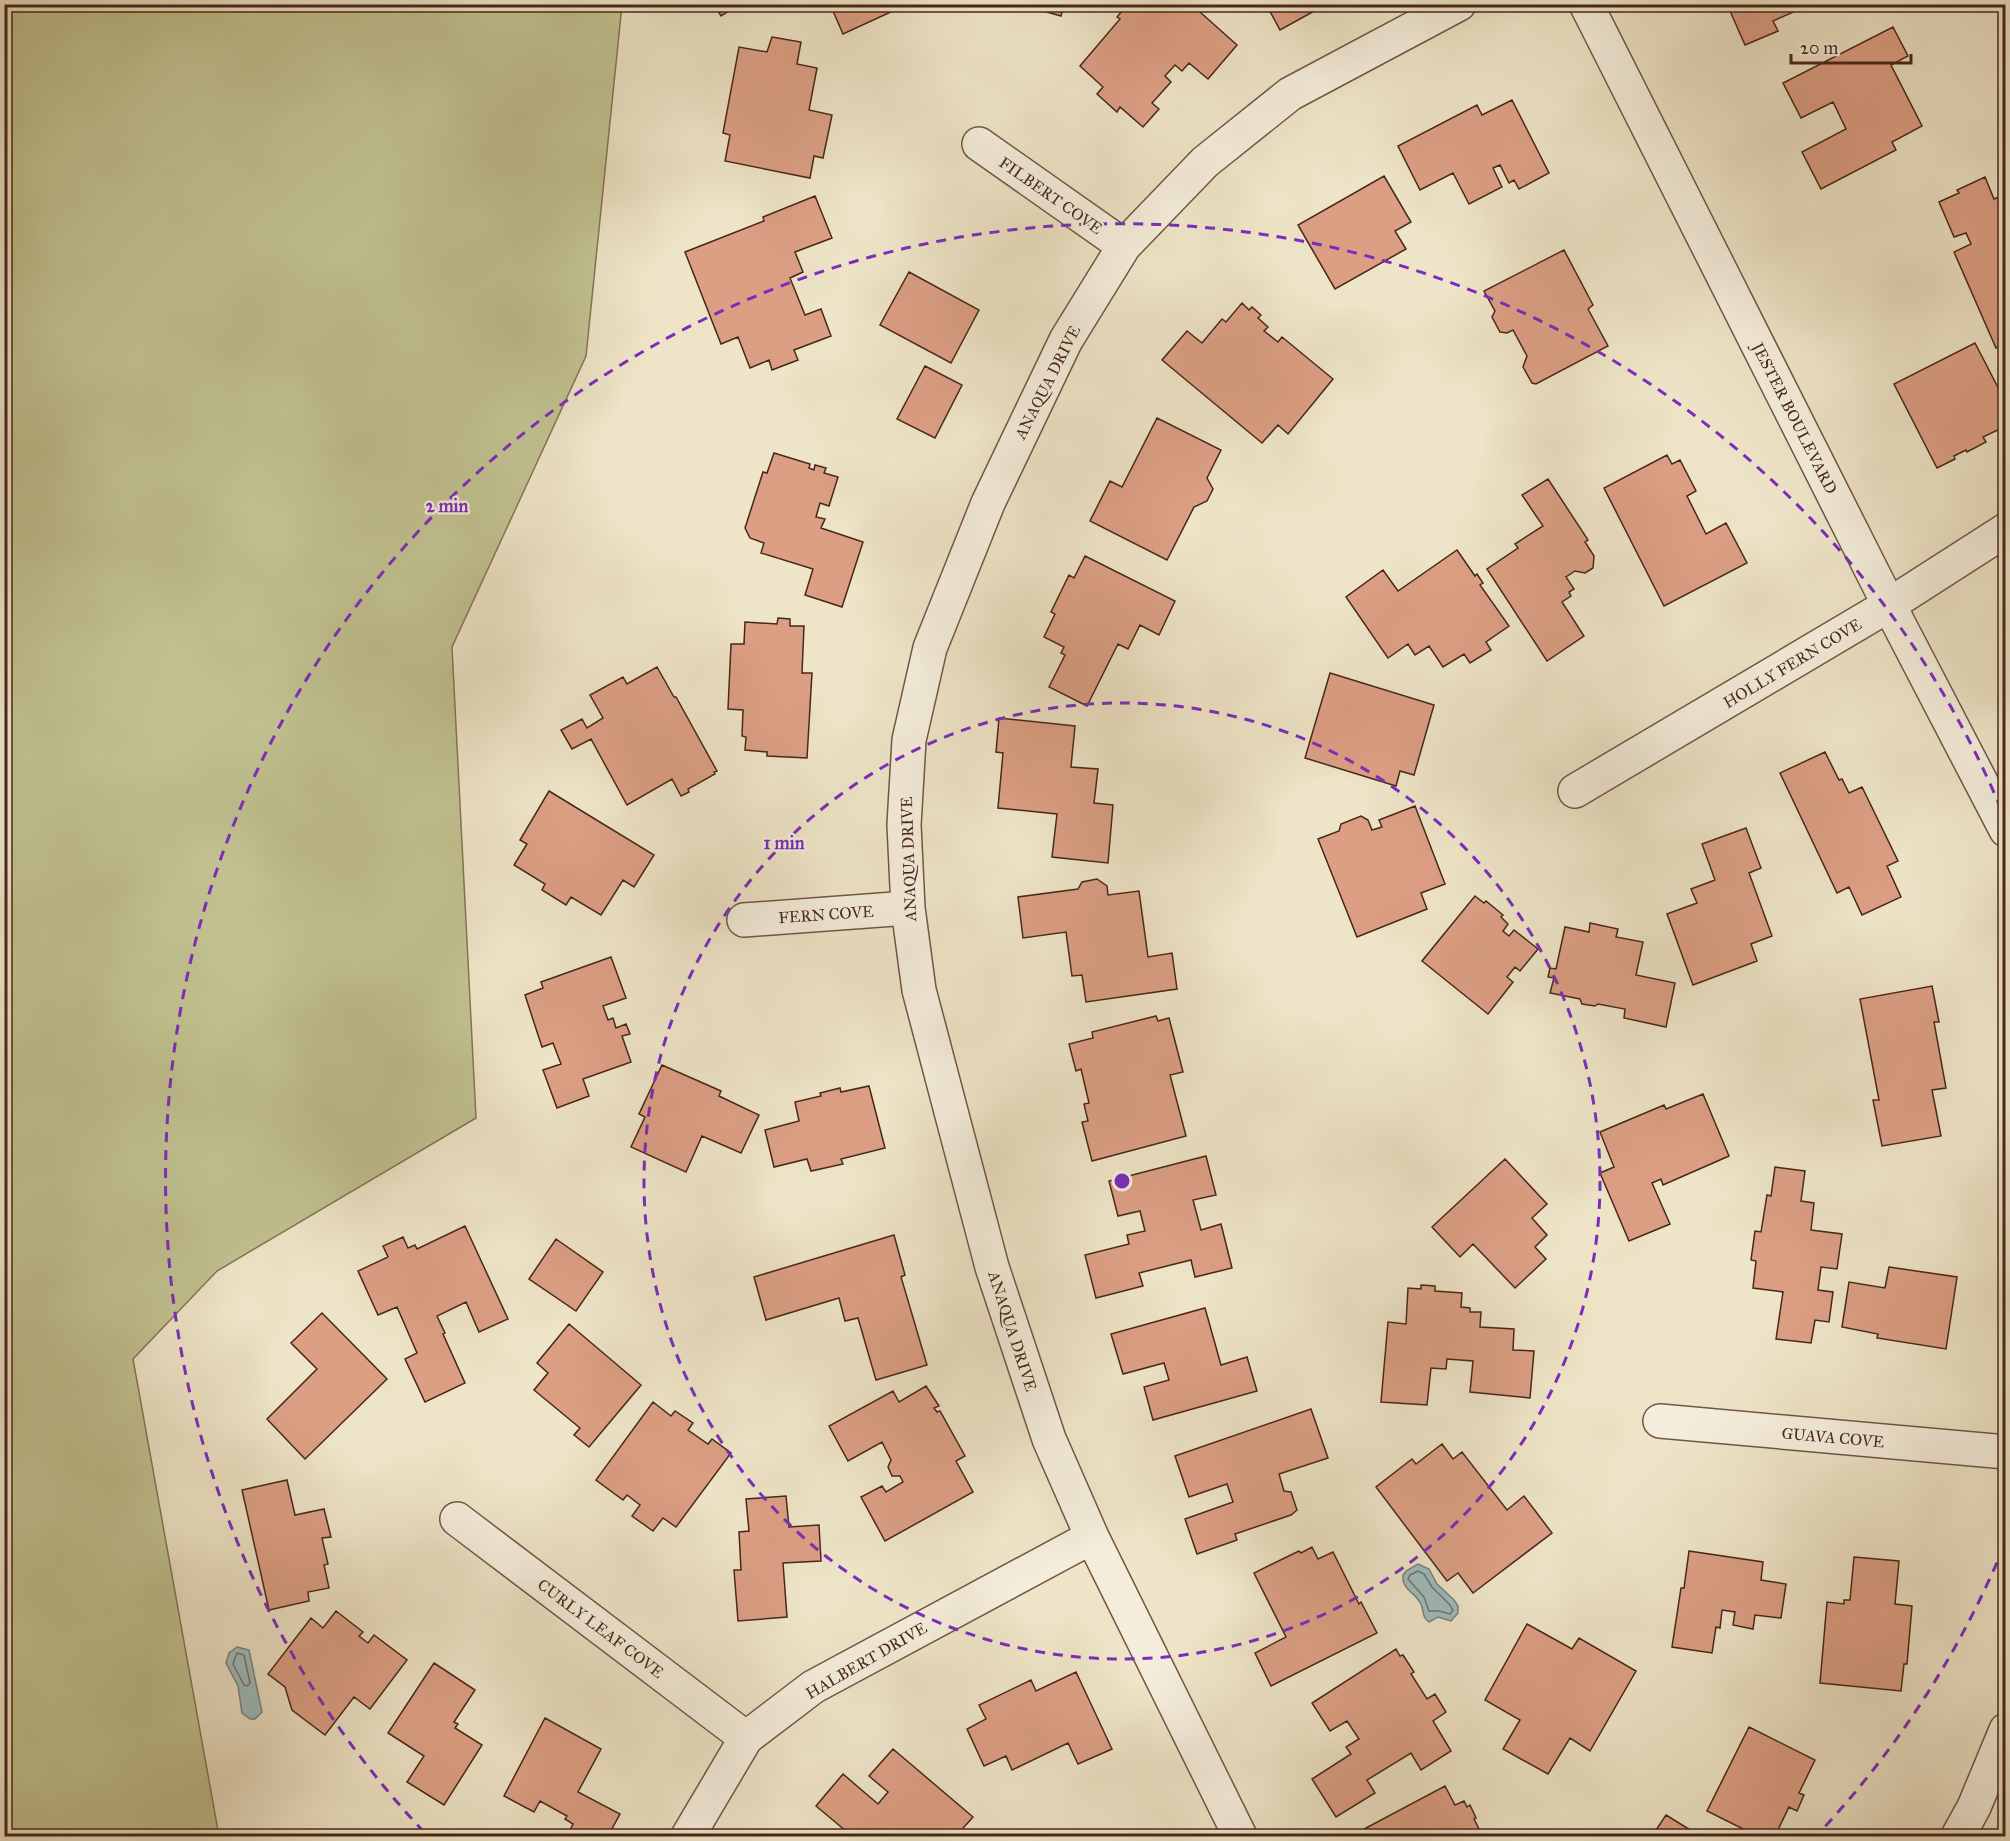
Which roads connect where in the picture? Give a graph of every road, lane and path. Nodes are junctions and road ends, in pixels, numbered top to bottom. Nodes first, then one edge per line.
1 (1459, 4) edge
2 (1586, 4) edge
3 (979, 144) dead end
4 (1124, 246) junction
5 (2006, 530) edge
6 (1889, 605) junction
7 (1575, 791) dead end
8 (2006, 830) edge
9 (908, 908) junction
10 (744, 920) dead end
11 (1660, 1422) dead end
12 (2006, 1452) edge
13 (457, 1519) dead end
14 (1092, 1537) junction
15 (2006, 1730) edge
16 (746, 1738) junction
17 (688, 1836) edge
18 (1240, 1836) edge
19 (1958, 1836) edge

1 - 4 street, ANAQUA DRIVE
2 - 6 street, JESTER BOULEVARD
3 - 4 street, FILBERT COVE
4 - 9 street, ANAQUA DRIVE
5 - 6 street, HOLLY FERN COVE
6 - 7 street, HOLLY FERN COVE
6 - 8 street, JESTER BOULEVARD
9 - 10 street, FERN COVE
9 - 14 street, ANAQUA DRIVE
11 - 12 street, GUAVA COVE
13 - 16 street, CURLY LEAF COVE
14 - 16 street, HALBERT DRIVE
14 - 18 street, ANAQUA DRIVE
15 - 19 street
16 - 17 street, HALBERT DRIVE

